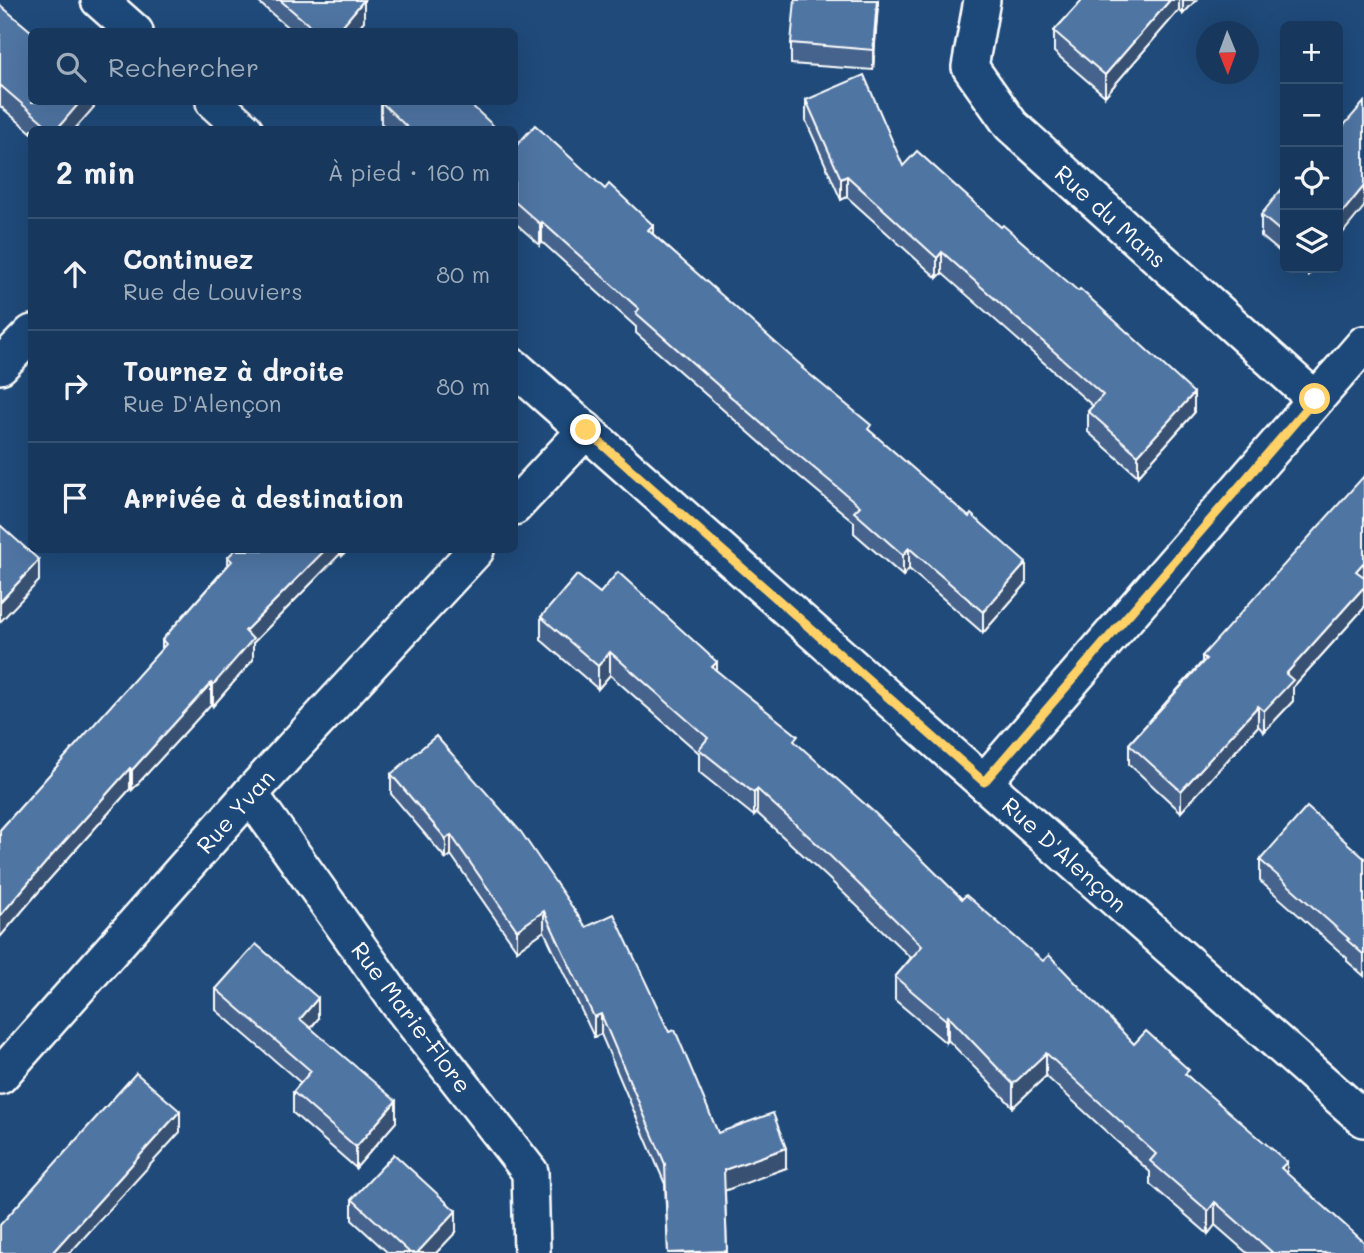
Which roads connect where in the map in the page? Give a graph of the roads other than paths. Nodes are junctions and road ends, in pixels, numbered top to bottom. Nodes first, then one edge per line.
1 (99, 0) edge
2 (982, 0) edge
3 (130, 28) edge
4 (28, 337) edge
5 (1364, 344) edge
6 (0, 366) edge
7 (518, 370) edge
8 (1315, 399) junction
9 (586, 430) junction
10 (518, 503) edge
11 (472, 553) edge
12 (984, 782) junction
13 (250, 794) junction
14 (0, 1076) edge
15 (1364, 1119) edge
16 (532, 1253) edge

1 - 3 street
2 - 8 street, Rue du Mans
4 - 6 street
5 - 8 street
7 - 9 street, Rue D'Alençon
8 - 12 street
9 - 10 street
9 - 12 street, Rue D'Alençon
11 - 13 street, Rue Yvan
12 - 15 street, Rue D'Alençon
13 - 14 street, Rue Yvan
13 - 16 street, Rue Marie-Flore

